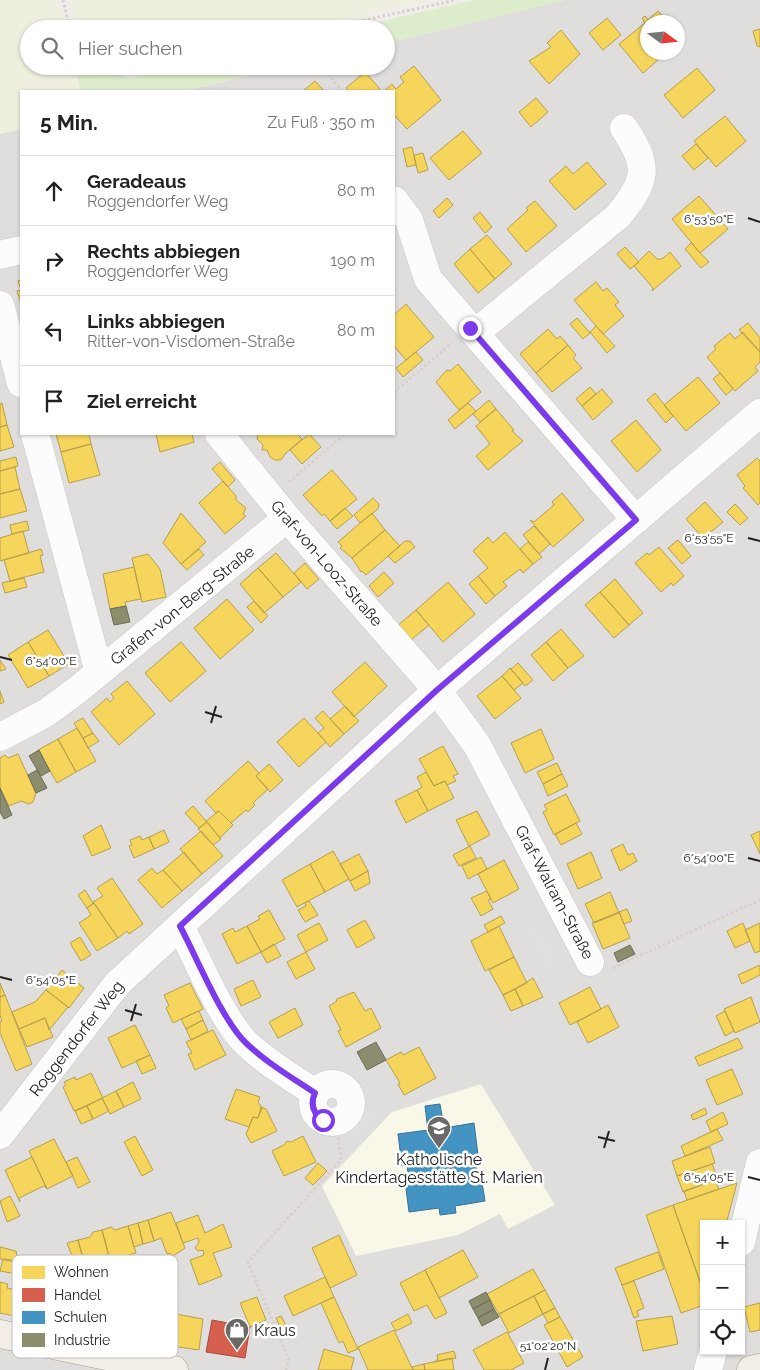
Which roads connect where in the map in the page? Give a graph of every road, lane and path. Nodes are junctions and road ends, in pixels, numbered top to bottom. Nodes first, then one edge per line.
1 (63, 0) edge
2 (456, 0) edge
3 (68, 20) edge
4 (365, 20) edge
5 (329, 75) edge
6 (341, 90) edge
7 (624, 128) dead end
8 (395, 201) edge
9 (20, 250) edge
10 (0, 255) edge
11 (0, 304) edge
12 (472, 330) junction
13 (20, 379) edge
14 (395, 391) edge
15 (760, 413) edge
16 (35, 435) edge
17 (220, 435) edge
18 (344, 435) edge
19 (279, 508) junction
20 (636, 520) junction
21 (99, 672) junction
22 (437, 690) junction
23 (0, 737) edge
24 (760, 900) edge
25 (180, 926) junction
26 (590, 962) joint
27 (336, 1122) joint
28 (0, 1135) edge
29 (760, 1163) edge
30 (745, 1225) edge
31 (713, 1355) edge
32 (116, 1358) edge
33 (760, 1368) edge
34 (174, 1370) edge
35 (286, 1370) edge
36 (708, 1370) edge
37 (751, 1370) edge

1 - 3 path
2 - 4 path
5 - 6 path
7 - 12 street
8 - 12 street
9 - 10 street
11 - 13 street
12 - 14 path
12 - 20 street
15 - 20 street, Roggendorfer Weg
16 - 21 street
17 - 19 street, Graf-von-Looz-Straße
18 - 19 path
19 - 21 street, Grafen-von-Berg-Straße
19 - 22 street, Graf-von-Looz-Straße
20 - 22 street, Roggendorfer Weg
21 - 23 street, Grafen-von-Berg-Straße
22 - 25 street, Roggendorfer Weg
22 - 26 street, Graf-Walram-Straße
24 - 26 path, Graf-Walram-Straße
25 - 27 street
25 - 28 street, Roggendorfer Weg
27 - 35 path
29 - 30 street
31 - 36 street
32 - 34 main road
33 - 37 main road

